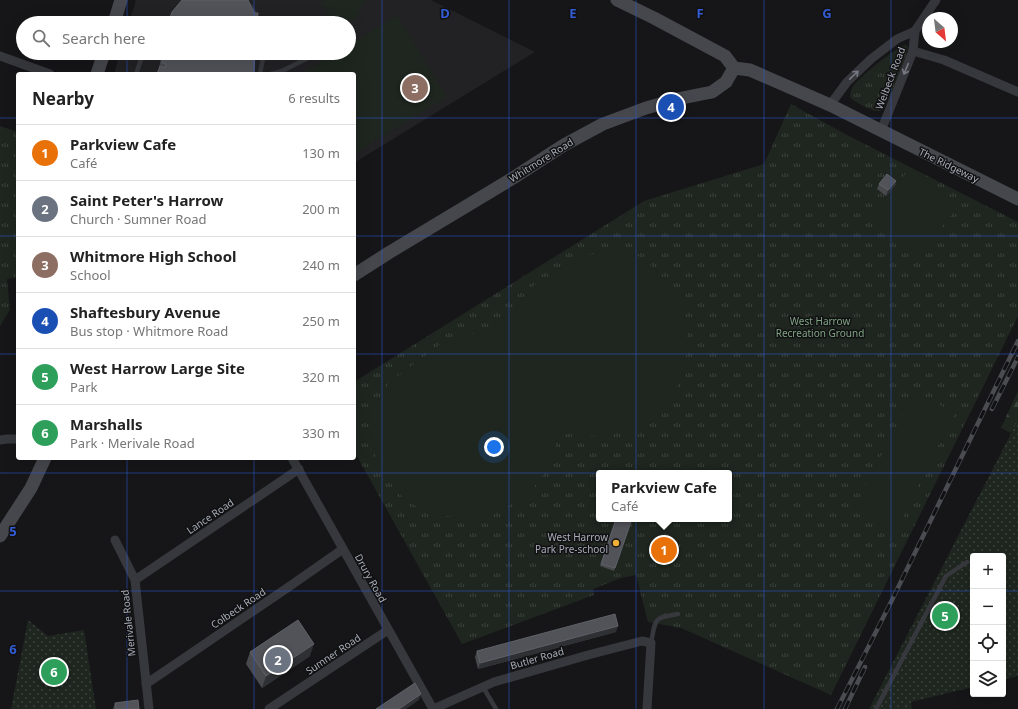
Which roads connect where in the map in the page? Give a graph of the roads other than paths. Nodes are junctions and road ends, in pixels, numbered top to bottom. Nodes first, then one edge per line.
1 (121, 0) edge
2 (243, 0) edge
3 (617, 0) edge
4 (933, 1) edge
5 (116, 16) edge
6 (256, 16) edge
7 (915, 31) junction
8 (914, 51) junction
9 (0, 56) edge
10 (102, 60) edge
11 (141, 60) edge
12 (263, 60) edge
13 (304, 60) edge
14 (734, 68) junction
15 (44, 72) edge
16 (98, 72) edge
17 (137, 72) edge
18 (260, 72) edge
19 (278, 72) edge
20 (1018, 92) edge
21 (830, 105) junction
22 (881, 131) junction
23 (1018, 200) edge
24 (356, 274) edge
25 (16, 439) edge
26 (0, 440) edge
27 (44, 460) edge
28 (293, 460) edge
29 (298, 469) junction
30 (0, 536) edge
31 (115, 540) dead end
32 (342, 549) junction
33 (967, 562) dead end
34 (135, 580) junction
35 (678, 614) dead end
36 (388, 630) junction
37 (651, 642) junction
38 (146, 684) junction
39 (483, 687) junction
40 (149, 709) edge
41 (269, 709) edge
42 (433, 709) edge
43 (496, 709) edge
44 (648, 709) edge
45 (876, 709) edge

1 - 5 street
2 - 6 lane
3 - 14 street
4 - 7 street
7 - 8 street, Welbeck Road
21 -> 7 street, Welbeck Road
8 - 20 street
8 -> 22 street, Welbeck Road
9 - 15 street
10 - 16 street
11 - 17 lane
12 - 18 lane
13 - 19 lane
14 - 21 street, The Ridgeway
14 - 24 street, Whitmore Road
21 - 22 street, The Ridgeway
22 - 23 street, The Ridgeway
25 - 26 street
27 - 30 street
28 - 29 street, Drury Road
29 - 32 street, Drury Road
29 - 34 street, Lance Road
31 - 34 street, Merivale Road
32 - 36 street, Drury Road
32 - 38 street, Colbeck Road
33 - 45 lane
34 - 38 street, Merivale Road
35 - 37 lane
36 - 41 street, Sumner Road
36 - 42 street, Drury Road
37 - 39 street, Butler Road
37 - 44 street
38 - 40 street, Merivale Road
39 - 42 street, Butler Road
39 - 43 lane

